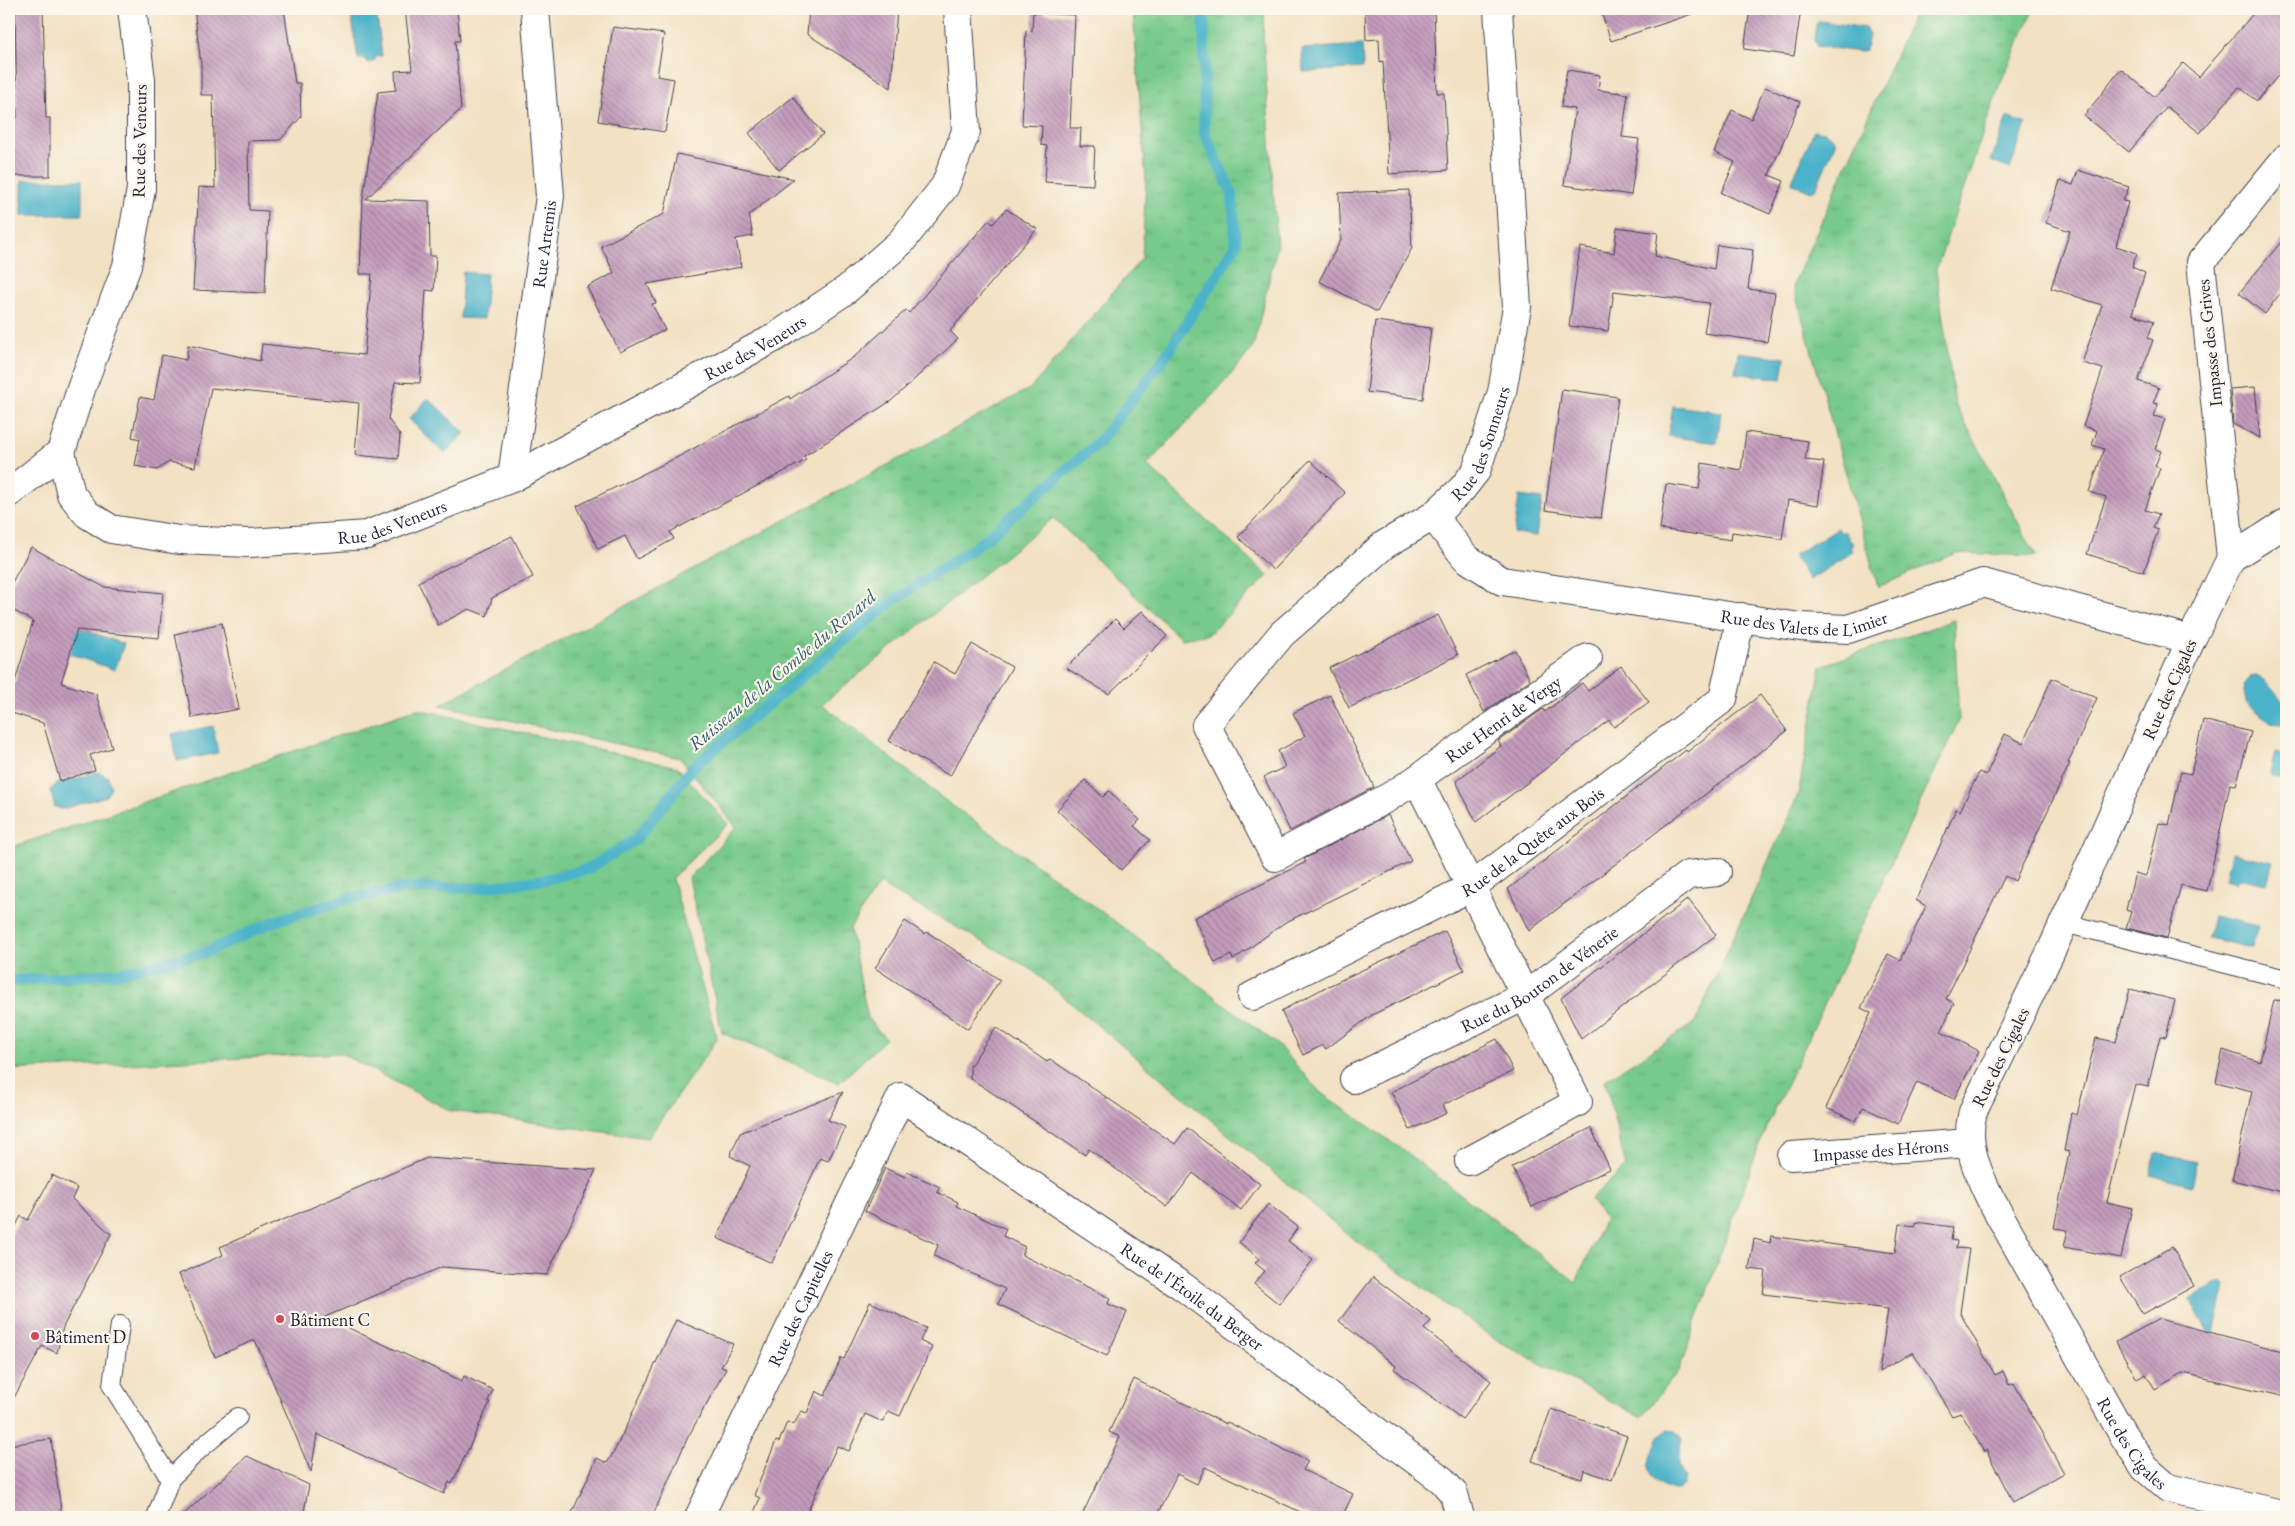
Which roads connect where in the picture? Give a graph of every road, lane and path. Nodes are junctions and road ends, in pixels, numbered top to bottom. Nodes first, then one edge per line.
1 (132, 9) edge
2 (535, 9) edge
3 (958, 9) edge
4 (1498, 9) edge
5 (2286, 158) edge
6 (62, 452) junction
7 (512, 478) junction
8 (9, 493) edge
9 (1433, 516) junction
10 (2286, 523) edge
11 (2231, 558) junction
12 (1741, 618) junction
13 (2191, 640) junction
14 (1588, 658) dead end
15 (1224, 762) joint
16 (1417, 779) junction
17 (1717, 872) dead end
18 (1471, 887) junction
19 (2064, 923) junction
20 (2286, 979) edge
21 (1252, 996) dead end
22 (1525, 996) junction
23 (1354, 1079) dead end
24 (901, 1097) joint
25 (1970, 1144) junction
26 (1791, 1156) dead end
27 (1469, 1161) dead end
28 (120, 1325) dead end
29 (238, 1417) dead end
30 (170, 1479) junction
31 (2286, 1515) edge
32 (156, 1517) edge
33 (700, 1517) edge
34 (1460, 1517) edge

1 - 6 street, Rue des Veneurs
2 - 7 street, Rue Artemis
3 - 7 street, Rue des Veneurs
4 - 9 street, Rue des Sonneurs
5 - 11 street, Impasse des Grives
6 - 7 street, Rue des Veneurs
6 - 8 street
9 - 12 street, Rue des Valets de Limier
9 - 15 street, Rue des Sonneurs
10 - 11 street
11 - 13 street, Rue des Cigales
12 - 13 street, Rue des Valets de Limier
12 - 18 street, Rue de la Quête aux Bois
13 - 19 street, Rue des Cigales
14 - 16 street, Rue Henri de Vergy
15 - 16 street, Rue Henri de Vergy
16 - 18 street
17 - 22 street, Rue du Bouton de Vénerie
18 - 21 street, Rue de la Quête aux Bois
18 - 22 street
19 - 20 lane
19 - 25 street, Rue des Cigales
22 - 23 street, Rue du Bouton de Vénerie
22 - 27 street
24 - 33 street, Rue des Capitelles
24 - 34 street, Rue de l'Étoile du Berger
25 - 26 street, Impasse des Hérons
25 - 31 street, Rue des Cigales
28 - 30 lane
29 - 30 lane
30 - 32 lane

